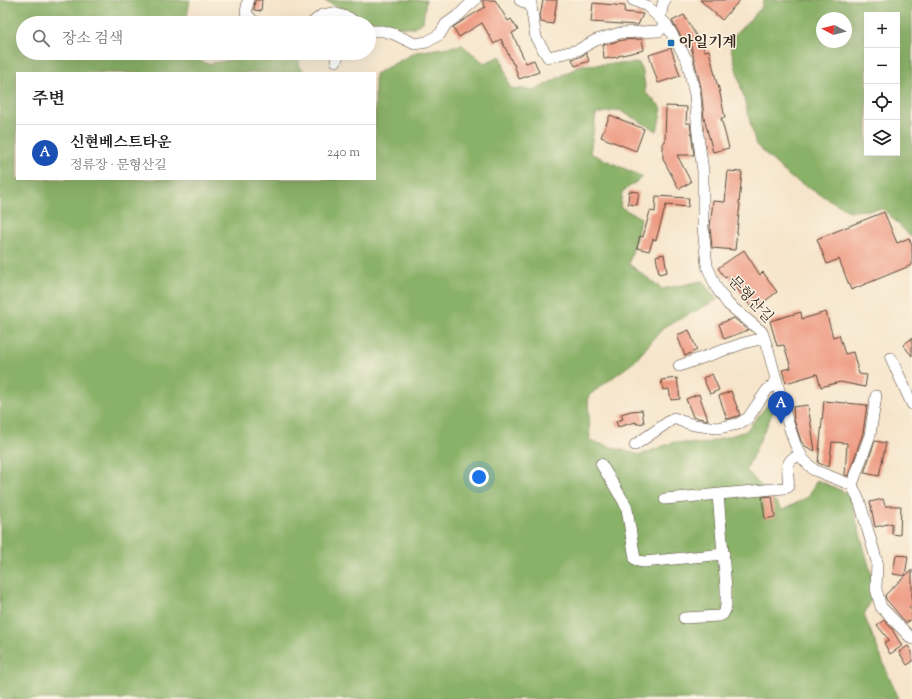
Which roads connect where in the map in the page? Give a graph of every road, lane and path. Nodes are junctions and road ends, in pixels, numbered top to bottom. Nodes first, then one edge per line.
1 (248, 0) edge
2 (475, 0) edge
3 (520, 0) edge
4 (633, 0) edge
5 (665, 0) edge
6 (531, 3) edge
7 (249, 16) edge
8 (321, 16) edge
9 (343, 16) edge
10 (663, 21) junction
11 (376, 31) edge
12 (764, 338) junction
13 (891, 358) dead end
14 (679, 366) dead end
15 (776, 381) junction
16 (876, 396) dead end
17 (912, 404) edge
18 (635, 445) dead end
19 (801, 455) junction
20 (601, 464) dead end
21 (852, 485) junction
22 (718, 494) junction
23 (665, 499) dead end
24 (724, 554) junction
25 (684, 618) dead end
26 (912, 639) edge

1 - 7 street
2 - 11 street
3 - 6 street
4 - 10 street, 문형산길
5 - 10 street
6 - 10 street
8 - 9 street
10 - 12 street, 문형산길
12 - 14 street
12 - 15 street, 문형산길
13 - 17 street
15 - 18 street
15 - 19 street, 문형산길
16 - 21 street
19 - 21 street, 문형산길
19 - 22 street
20 - 24 street
21 - 26 street
22 - 23 street
22 - 24 street
24 - 25 street

